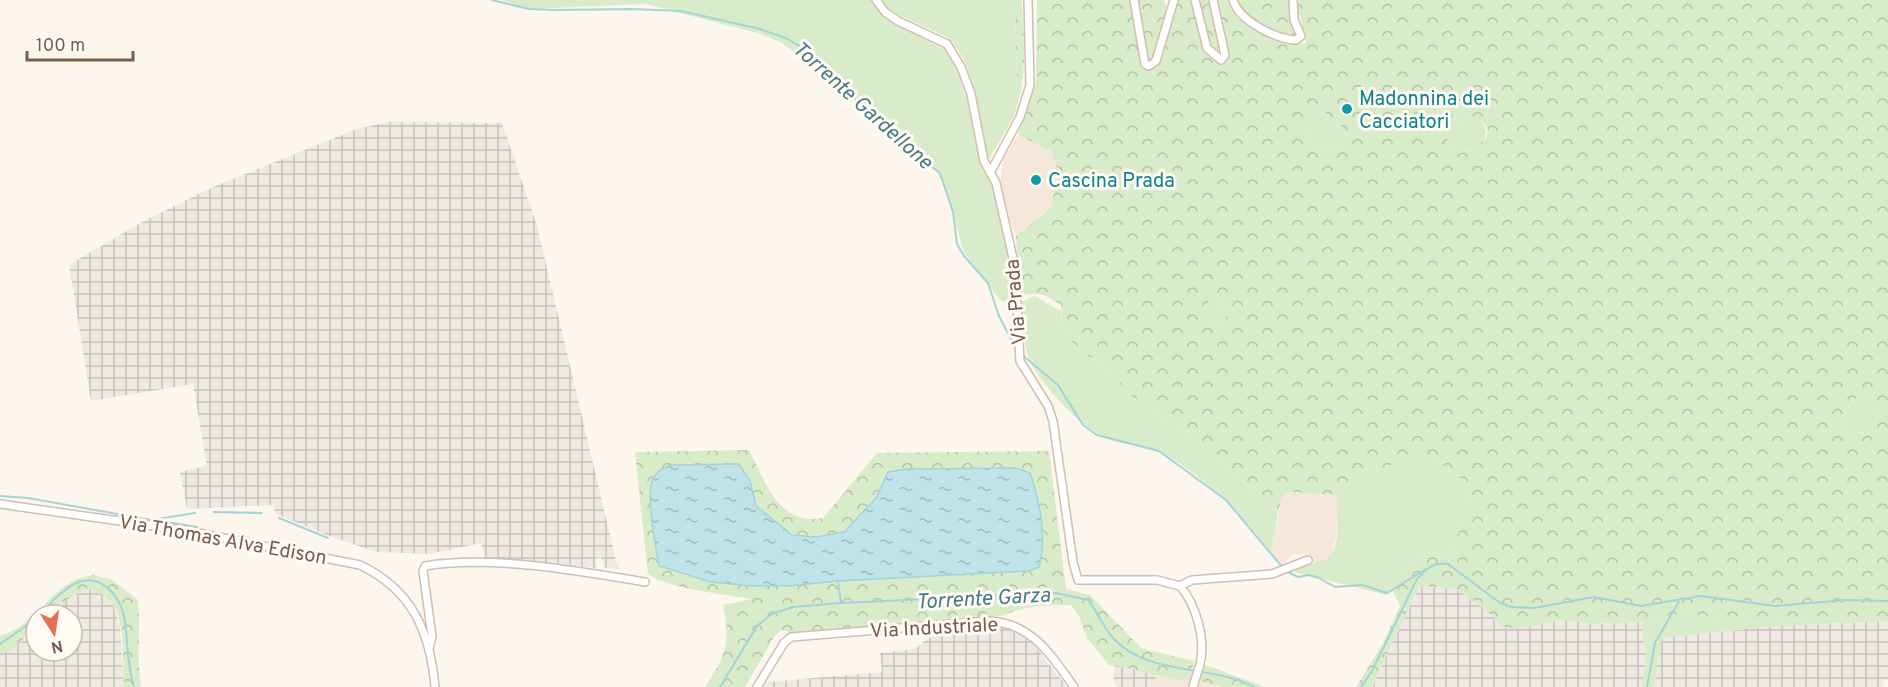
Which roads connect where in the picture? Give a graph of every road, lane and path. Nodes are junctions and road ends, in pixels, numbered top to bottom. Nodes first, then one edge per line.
1 (876, 0) edge
2 (1028, 0) edge
3 (1134, 0) edge
4 (1174, 0) edge
5 (1195, 0) edge
6 (1213, 0) edge
7 (1233, 0) edge
8 (1293, 0) edge
9 (990, 173) junction
10 (0, 504) edge
11 (1308, 560) dead end
12 (645, 582) dead end
13 (1180, 586) junction
14 (429, 616) junction
15 (420, 623) junction
16 (429, 649) junction
17 (1194, 684) edge
18 (435, 687) edge
19 (758, 687) edge
20 (1074, 687) edge

1 - 9 street, Via Prada
2 - 9 street
3 - 4 street
5 - 6 street
7 - 8 street
9 - 13 street, Via Prada
10 - 15 street, Via Thomas Alva Edison
11 - 13 street, Via Prada
12 - 14 street, Via Thomas Alva Edison
13 - 17 street
14 - 15 street
14 - 16 street, Via Thomas Alva Edison
15 - 16 street, Via Thomas Alva Edison
16 - 18 street, Via Thomas Alva Edison
19 - 20 street, Via Industriale

